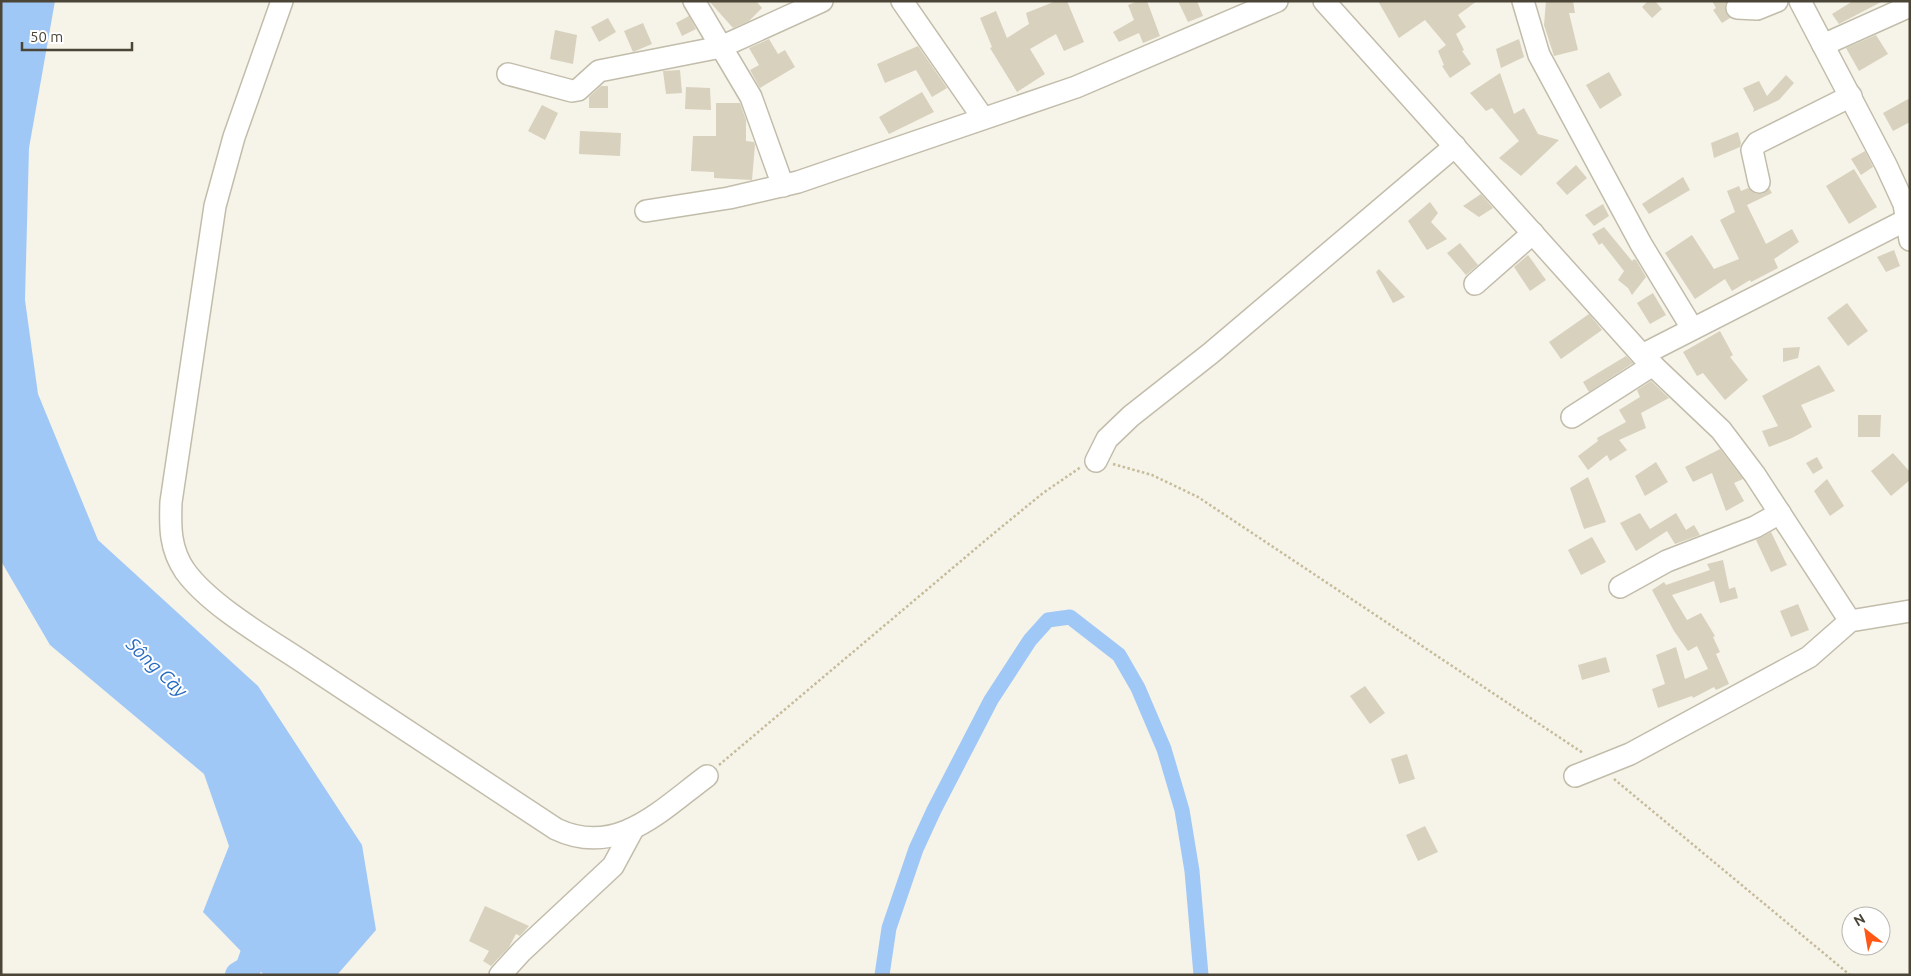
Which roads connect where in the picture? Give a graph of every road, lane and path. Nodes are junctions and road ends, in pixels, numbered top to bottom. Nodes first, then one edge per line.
1 (282, 1) edge
2 (694, 1) edge
3 (822, 1) edge
4 (902, 1) edge
5 (1277, 1) edge
6 (1324, 1) edge
7 (1523, 1) edge
8 (1776, 1) edge
9 (1800, 1) edge
10 (1910, 6) edge
11 (1737, 8) dead end
12 (1823, 45) junction
13 (721, 47) junction
14 (508, 74) dead end
15 (1852, 96) junction
16 (983, 118) junction
17 (1455, 146) junction
18 (1759, 182) dead end
19 (782, 186) junction
20 (646, 211) dead end
21 (1909, 226) edge
22 (1533, 233) junction
23 (1475, 284) dead end
24 (1692, 328) junction
25 (1647, 360) junction
26 (1572, 417) dead end
27 (1096, 461) junction
28 (1780, 513) junction
29 (1620, 587) dead end
30 (1910, 611) edge
31 (1850, 620) junction
32 (1600, 766) junction
33 (707, 776) joint
34 (1575, 776) dead end
35 (633, 829) junction
36 (500, 975) edge
37 (1850, 975) edge

1 - 35 street
2 - 13 street
3 - 13 street
4 - 16 street
5 - 16 street
6 - 17 street
7 - 24 street
8 - 11 street
9 - 12 street
10 - 12 street
12 - 15 street
13 - 14 street
13 - 19 street
15 - 18 street
15 - 21 street
16 - 19 street
17 - 22 street
17 - 27 street
19 - 20 street
21 - 24 street
22 - 23 street
22 - 25 street
24 - 25 street
25 - 26 street
25 - 28 street
27 - 32 path
27 - 33 path
28 - 29 street
28 - 31 street
30 - 31 street
31 - 32 street
32 - 34 street
32 - 37 path
33 - 35 street
35 - 36 street

